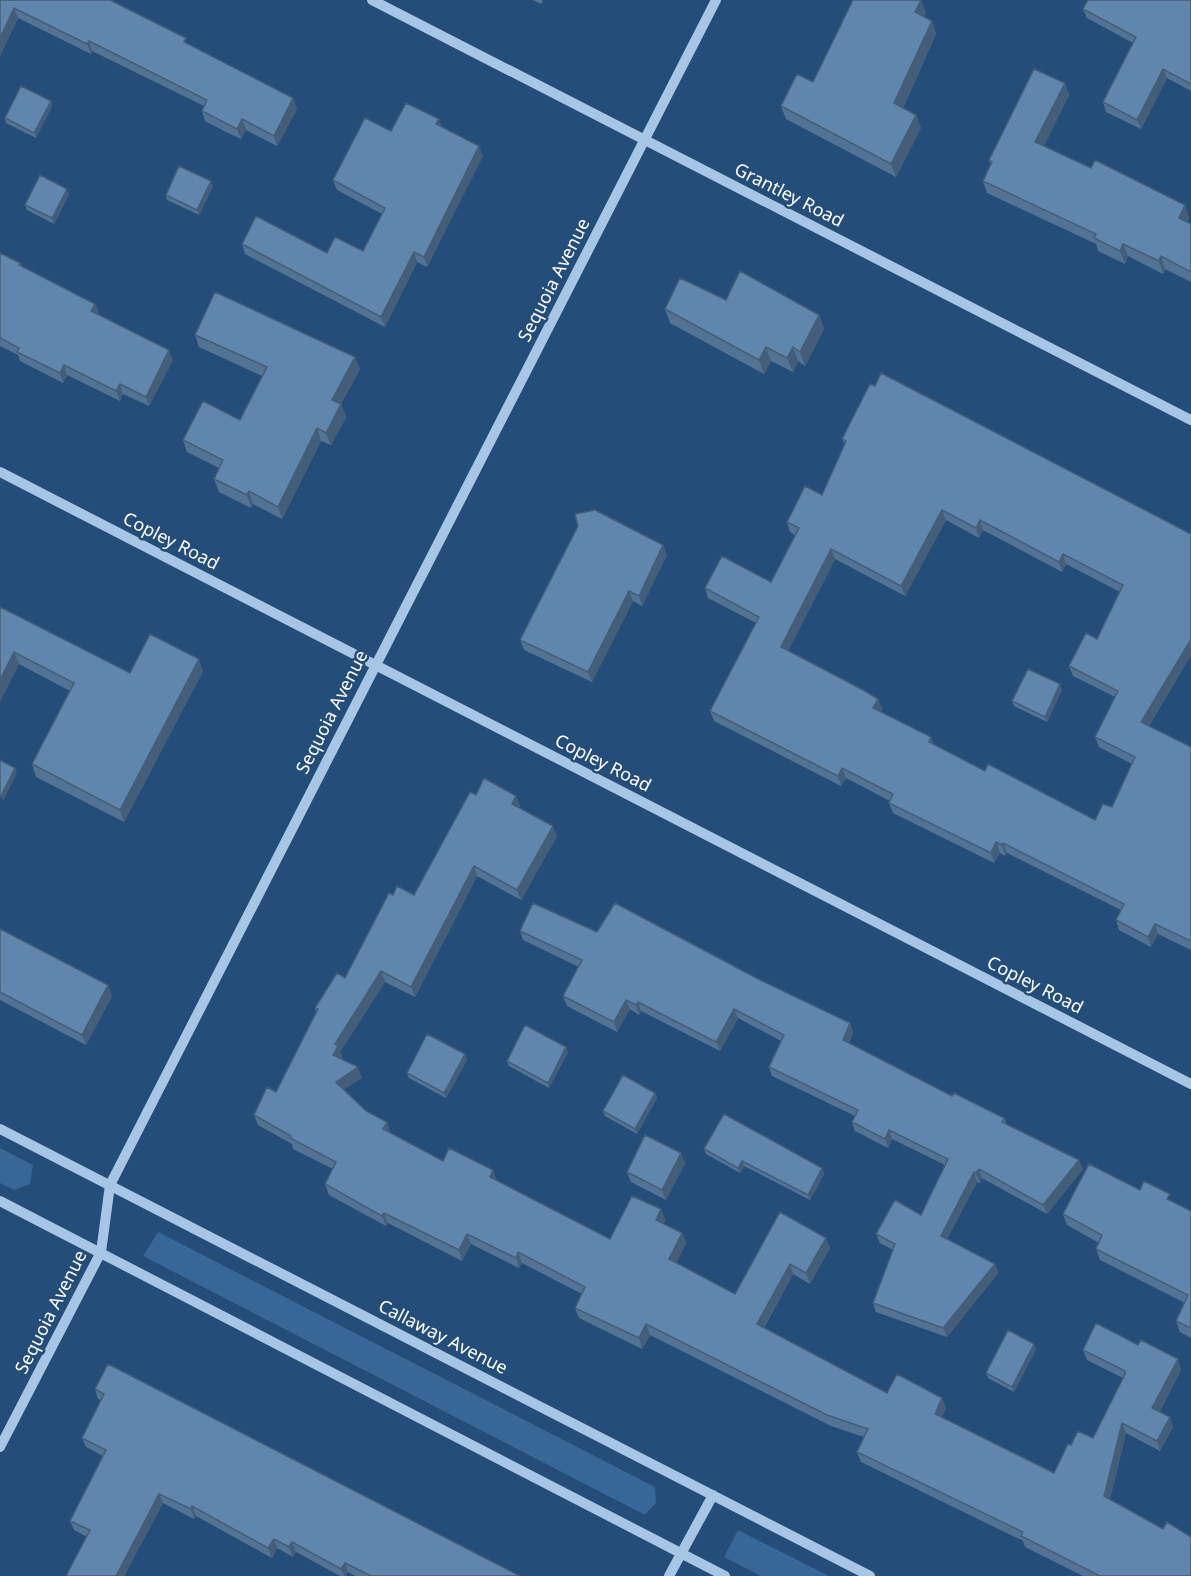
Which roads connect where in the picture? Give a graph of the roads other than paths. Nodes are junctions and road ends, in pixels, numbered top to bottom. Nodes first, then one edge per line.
1 (372, 0) edge
2 (716, 0) edge
3 (644, 140) junction
4 (1191, 420) edge
5 (0, 472) edge
6 (375, 664) junction
7 (1191, 1084) edge
8 (0, 1129) edge
9 (110, 1185) junction
10 (0, 1202) edge
11 (101, 1252) junction
12 (0, 1447) edge
13 (713, 1495) junction
14 (681, 1553) junction
15 (669, 1576) edge
16 (725, 1576) edge
17 (870, 1576) edge

1 - 3 street, Grantley Road
2 - 3 street, Sequoia Avenue
3 - 4 street, Grantley Road
3 - 6 street, Sequoia Avenue
5 - 6 street, Copley Road
6 - 7 street, Copley Road
6 - 9 street, Sequoia Avenue
8 - 9 street, Callaway Avenue
9 - 11 street, Sequoia Avenue
9 - 13 street, Callaway Avenue
10 - 11 street
11 - 12 street, Sequoia Avenue
11 - 14 street
13 - 14 street
13 - 17 street, Callaway Avenue
14 - 15 street
14 - 16 street

